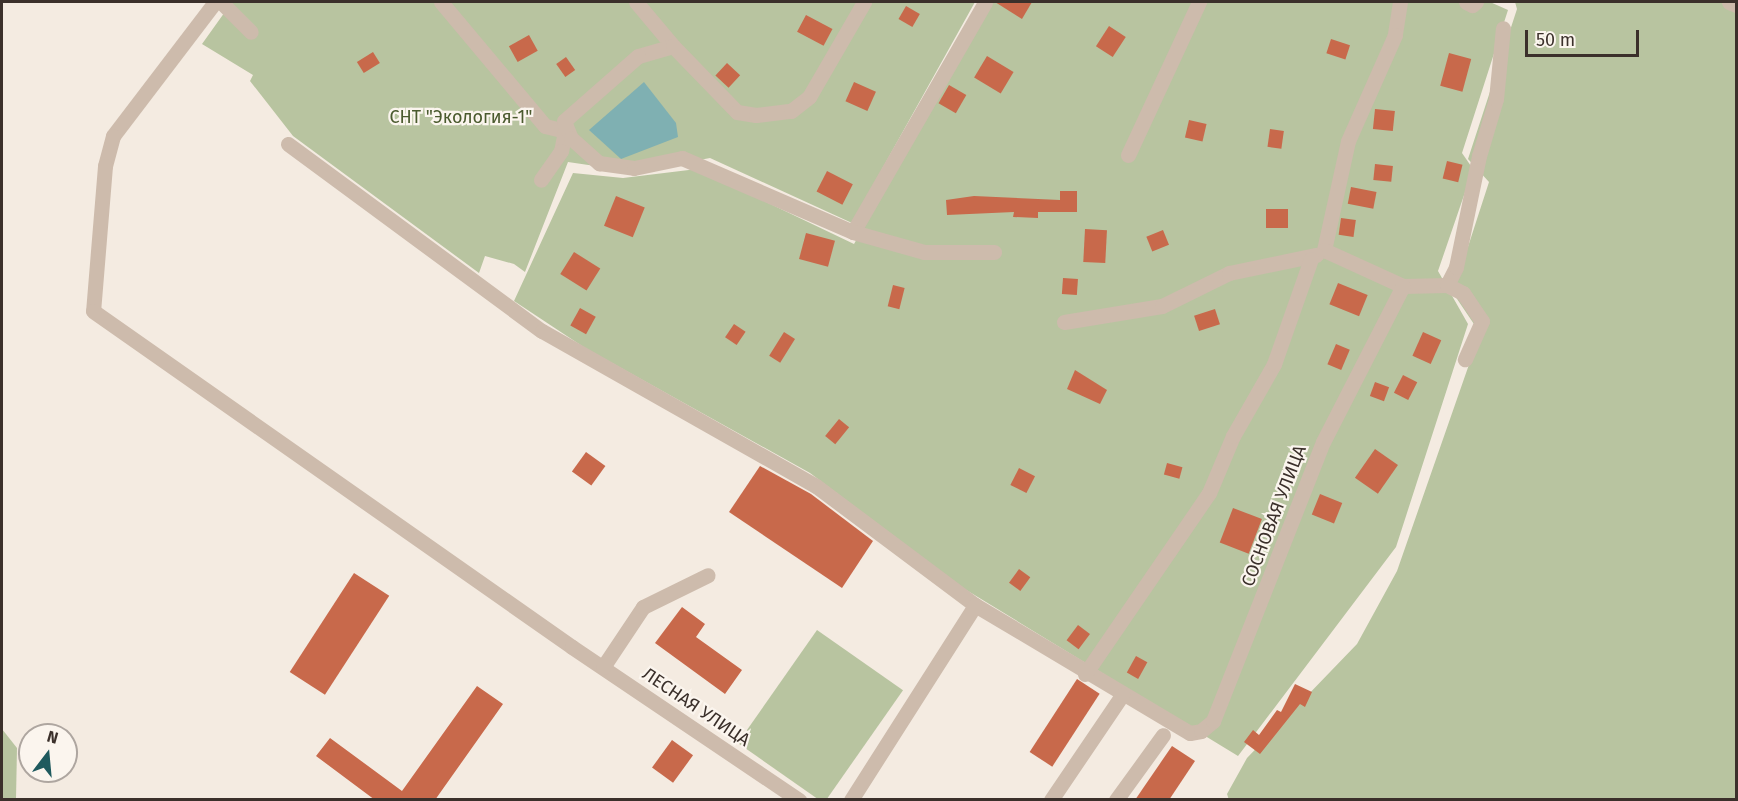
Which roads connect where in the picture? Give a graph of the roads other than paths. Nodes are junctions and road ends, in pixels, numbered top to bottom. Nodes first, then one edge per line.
1 (215, 2) edge
2 (221, 2) edge
3 (441, 2) edge
4 (636, 2) edge
5 (864, 2) edge
6 (984, 2) edge
7 (1199, 2) edge
8 (1400, 2) edge
9 (1466, 2) edge
10 (1476, 2) edge
11 (1729, 2) edge
12 (1737, 5) edge
13 (1503, 28) dead end
14 (251, 32) dead end
15 (673, 46) junction
16 (565, 131) junction
17 (288, 144) dead end
18 (1128, 155) dead end
19 (541, 180) dead end
20 (853, 232) junction
21 (994, 252) dead end
22 (1317, 255) junction
23 (1447, 285) junction
24 (1403, 286) junction
25 (1064, 322) dead end
26 (1465, 359) dead end
27 (708, 575) dead end
28 (975, 605) junction
29 (603, 667) junction
30 (1085, 674) junction
31 (1122, 695) junction
32 (1167, 730) junction
33 (799, 800) edge
34 (851, 800) edge
35 (1051, 800) edge
36 (1116, 800) edge

1 - 29 street, ЛЕСНАЯ УЛИЦА
2 - 14 street
3 - 16 street
4 - 15 street
5 - 15 street
6 - 20 street
7 - 18 street
8 - 22 street
9 - 10 street
11 - 12 street
13 - 23 street
15 - 16 street
16 - 19 street
16 - 20 street
17 - 28 street, СОСНОВАЯ УЛИЦА
20 - 21 street
22 - 24 street
22 - 25 street
22 - 30 street
23 - 24 street
23 - 26 street
24 - 32 street, СОСНОВАЯ УЛИЦА
27 - 29 street
28 - 30 street, СОСНОВАЯ УЛИЦА
28 - 34 street
29 - 33 street, ЛЕСНАЯ УЛИЦА
30 - 31 street, СОСНОВАЯ УЛИЦА
31 - 32 street, СОСНОВАЯ УЛИЦА
31 - 35 street
32 - 36 street

